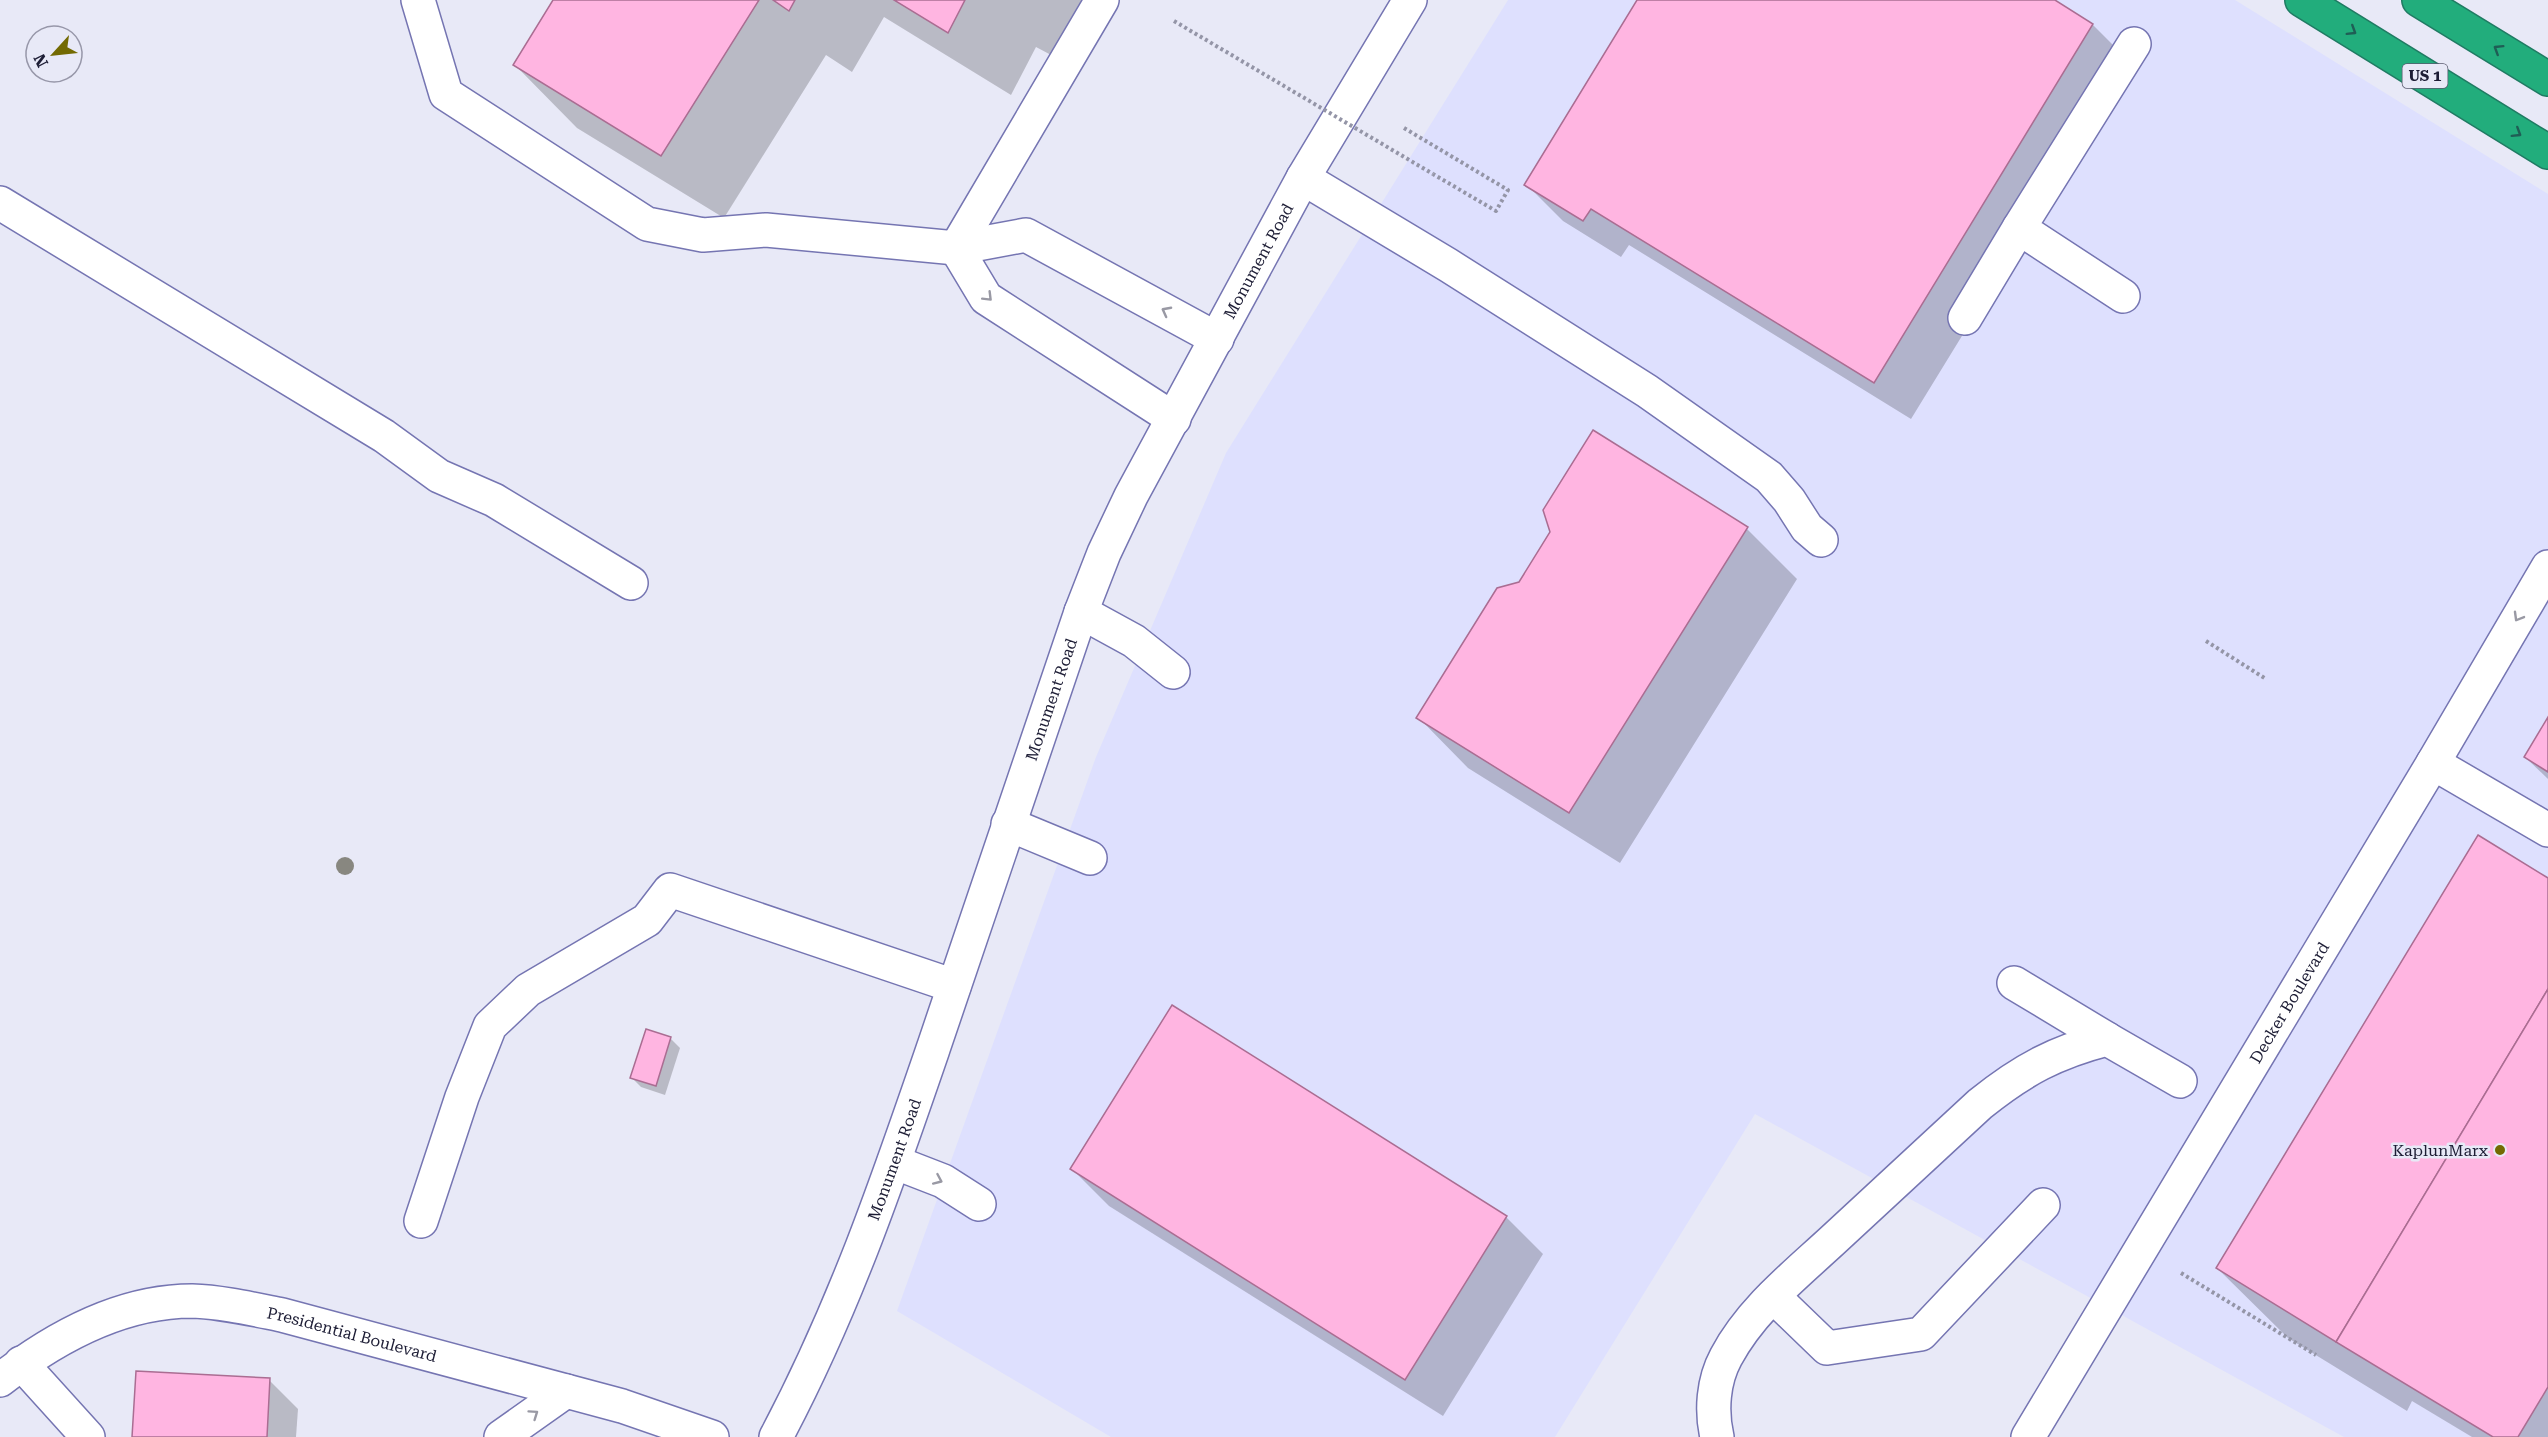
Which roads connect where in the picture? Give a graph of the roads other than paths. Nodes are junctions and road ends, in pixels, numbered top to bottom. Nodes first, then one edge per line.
1 (418, 0) edge
2 (1102, 0) edge
3 (1410, 0) edge
4 (2302, 0) edge
5 (2419, 0) edge
6 (2134, 44) dead end
7 (2548, 79) edge
8 (2548, 152) edge
9 (1303, 178) junction
10 (0, 203) edge
11 (2019, 228) junction
12 (956, 248) junction
13 (2123, 296) dead end
14 (1965, 318) dead end
15 (1217, 339) junction
16 (1174, 419) junction
17 (1821, 540) dead end
18 (2548, 567) edge
19 (631, 583) dead end
20 (1081, 612) junction
21 (1173, 672) dead end
22 (2433, 763) junction
23 (1008, 824) junction
24 (2548, 830) edge
25 (1090, 858) dead end
26 (2014, 983) dead end
27 (954, 986) junction
28 (2107, 1039) junction
29 (2180, 1081) dead end
30 (894, 1162) junction
31 (979, 1204) dead end
32 (2043, 1204) dead end
33 (421, 1221) dead end
34 (1773, 1296) junction
35 (11, 1371) edge
36 (566, 1391) junction
37 (88, 1437) edge
38 (501, 1437) edge
39 (712, 1437) edge
40 (776, 1437) edge
41 (1717, 1437) edge
42 (2028, 1437) edge

1 - 12 street
2 - 12 street
3 - 9 street, Monument Road
4 -> 8 highway, US 1
7 -> 5 highway
6 - 11 street
9 - 15 street, Monument Road
9 - 17 street
10 - 19 street
11 - 13 street
11 - 14 street
15 -> 12 street
12 -> 16 street
15 - 16 street, Monument Road
16 - 20 street, Monument Road
18 -> 22 street, Decker Boulevard
20 - 21 street
20 - 23 street, Monument Road
22 - 24 street
22 - 42 street, Decker Boulevard
23 - 25 street
23 - 27 street, Monument Road
26 - 28 street
27 - 30 street, Monument Road
27 - 33 street
28 - 29 street
28 - 34 street
30 -> 31 street
30 - 40 street, Monument Road
32 - 34 street
34 - 41 street
35 - 36 street, Presidential Boulevard
35 - 37 street
38 -> 36 street
36 - 39 street, Presidential Boulevard

